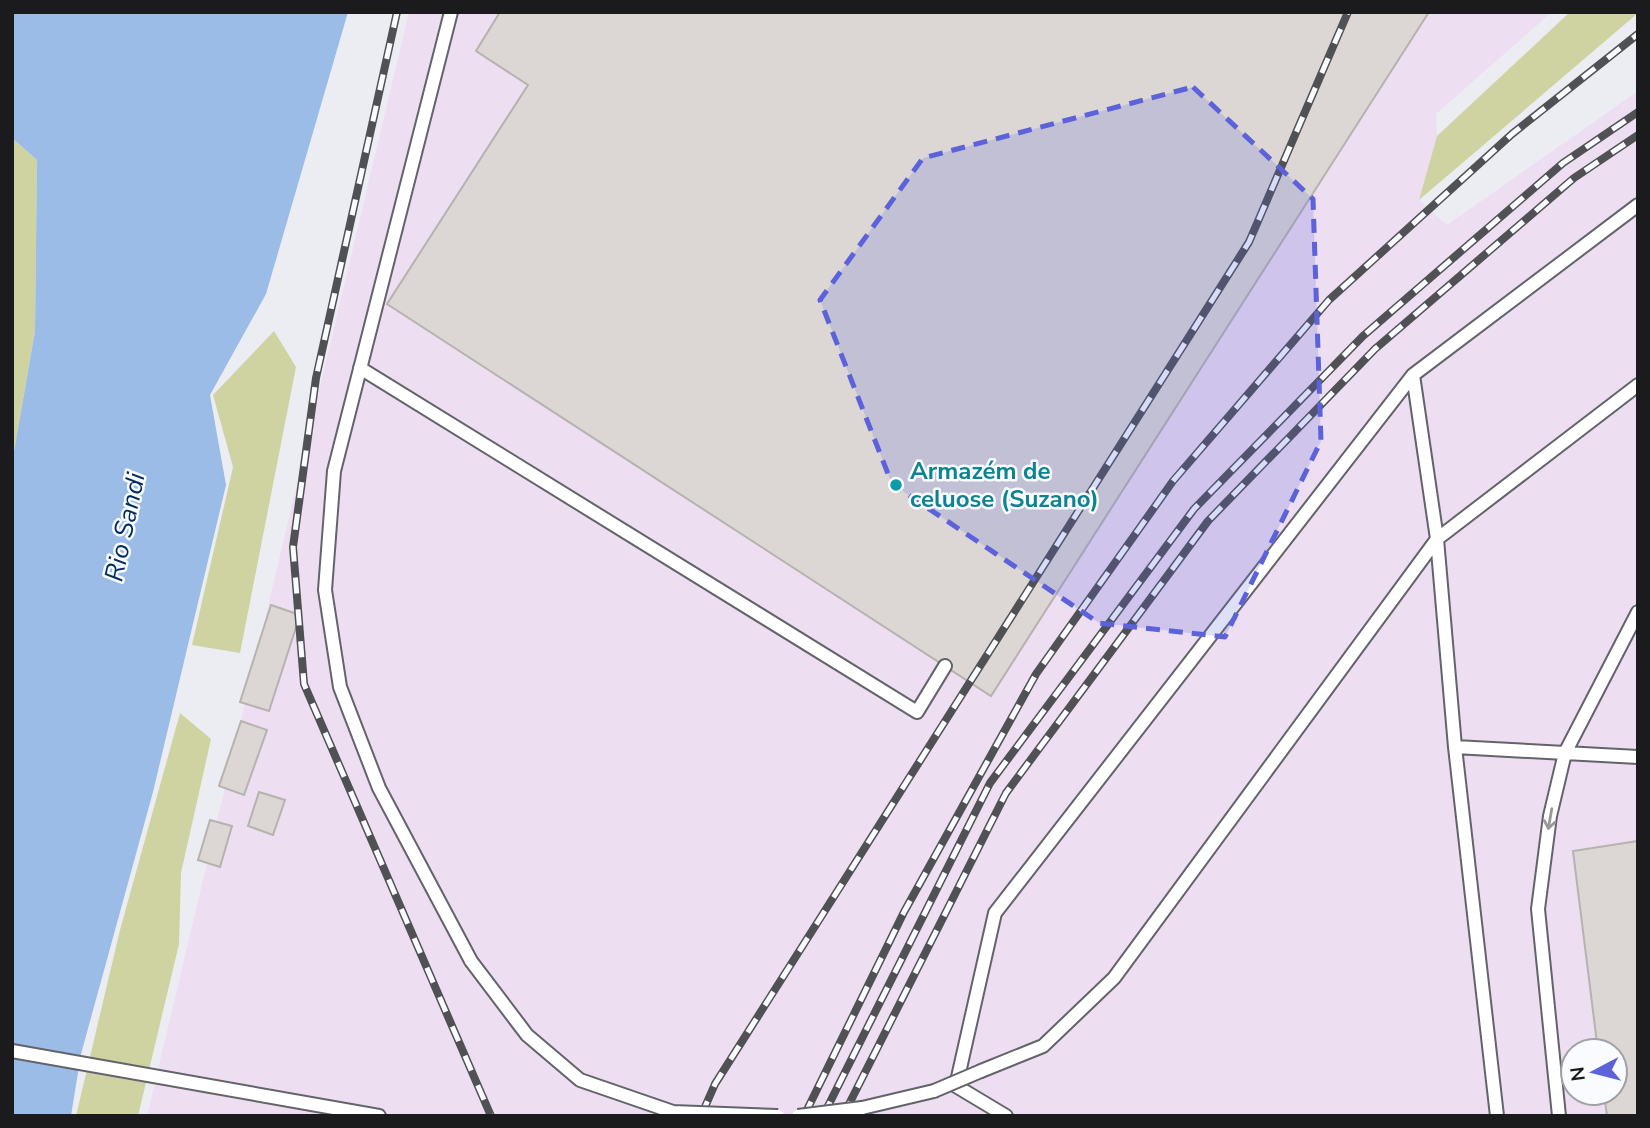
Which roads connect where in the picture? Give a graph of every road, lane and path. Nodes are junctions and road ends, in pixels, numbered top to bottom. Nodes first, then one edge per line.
1 (451, 12) edge
2 (1638, 205) edge
3 (360, 368) junction
4 (1413, 375) junction
5 (1638, 385) edge
6 (1437, 539) junction
7 (1638, 612) edge
8 (946, 666) dead end
9 (1455, 747) junction
10 (1565, 753) junction
11 (1638, 757) edge
12 (12, 1051) edge
13 (379, 1116) edge
14 (778, 1116) edge
15 (798, 1116) edge
16 (1006, 1116) edge
17 (1497, 1116) edge
18 (1559, 1116) edge

1 - 3 lane
2 - 4 lane
3 - 8 lane
3 - 14 lane, bridge
4 - 6 lane
4 - 16 lane
5 - 6 lane
6 - 9 lane
6 - 15 lane, bridge
7 - 10 lane
9 - 10 lane
9 - 17 lane
10 - 11 lane
10 -> 18 lane
12 - 13 lane

